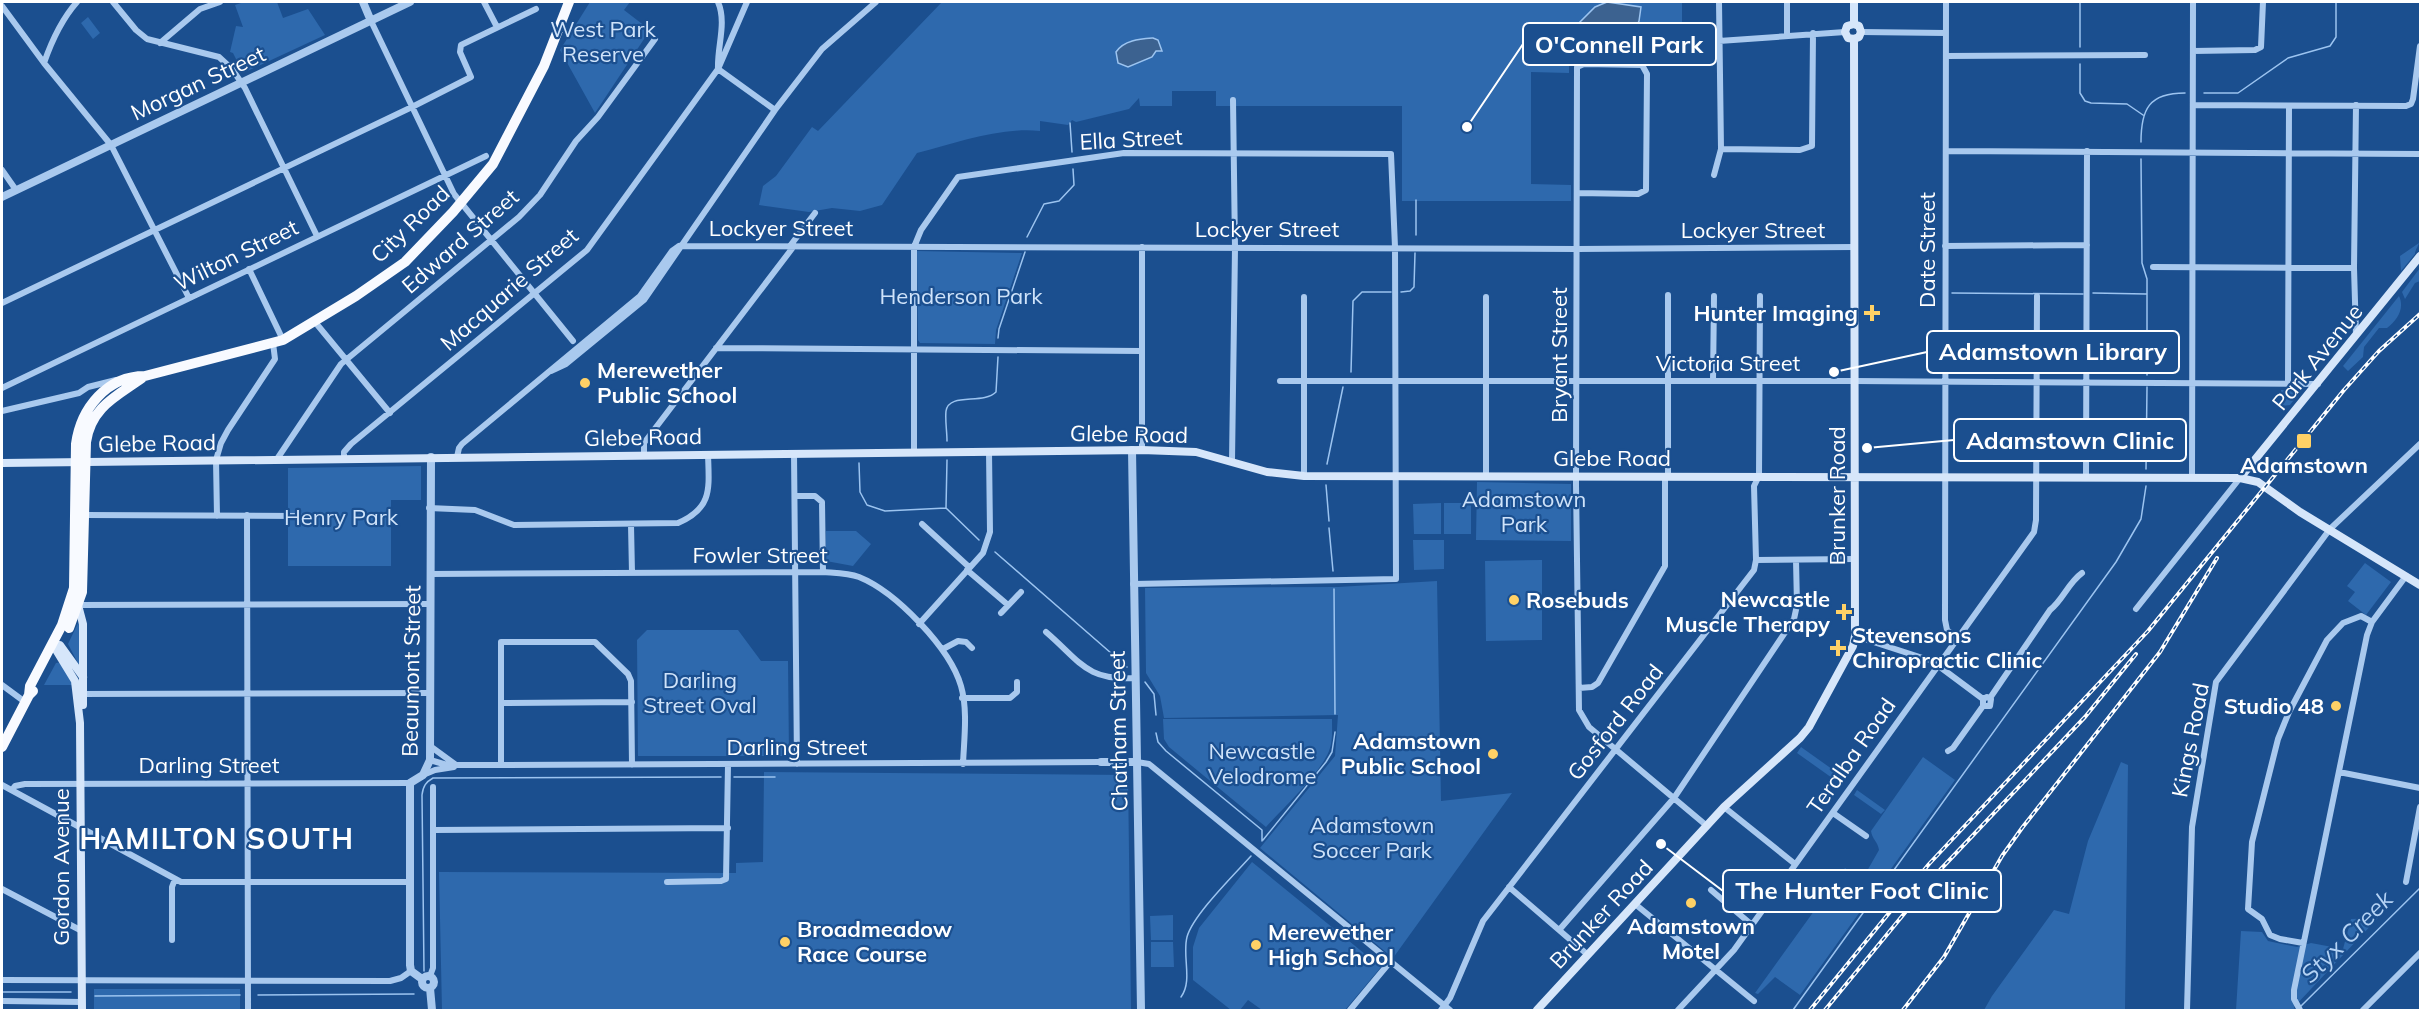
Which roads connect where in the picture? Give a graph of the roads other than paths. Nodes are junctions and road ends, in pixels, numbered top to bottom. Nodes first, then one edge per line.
1 (77, 2) edge
2 (113, 2) edge
3 (220, 2) edge
4 (363, 2) edge
5 (410, 2) edge
6 (484, 2) edge
7 (569, 2) edge
8 (718, 2) edge
9 (747, 2) edge
10 (876, 2) edge
11 (1719, 2) edge
12 (1787, 2) edge
13 (1854, 2) edge
14 (1946, 2) edge
15 (2193, 2) edge
16 (2263, 2) edge
17 (2, 6) edge
18 (536, 9) dead end
19 (371, 21) junction
20 (1854, 24) junction
21 (497, 27) junction
22 (1845, 32) junction
23 (1861, 32) junction
24 (1813, 33) junction
25 (1946, 33) junction
26 (1787, 35) junction
27 (655, 39) dead end
28 (1854, 39) junction
29 (1719, 41) junction
30 (160, 43) junction
31 (2421, 46) edge
32 (2193, 51) junction
33 (2145, 54) dead end
34 (1946, 56) junction
35 (44, 63) junction
36 (718, 69) junction
37 (242, 83) junction
38 (1233, 100) dead end
39 (2193, 105) junction
40 (2289, 105) junction
41 (2356, 105) junction
42 (412, 107) junction
43 (775, 110) junction
44 (111, 145) junction
45 (1721, 149) junction
46 (1946, 151) junction
47 (2087, 151) junction
48 (2193, 151) junction
49 (2289, 151) junction
50 (2355, 152) junction
51 (1234, 154) junction
52 (2421, 154) edge
53 (486, 156) dead end
54 (284, 168) junction
55 (2, 170) edge
56 (1714, 175) dead end
57 (445, 176) junction
58 (16, 190) junction
59 (1577, 193) junction
60 (2, 197) edge
61 (460, 203) junction
62 (815, 213) dead end
63 (154, 230) junction
64 (317, 236) junction
65 (491, 239) junction
66 (2087, 245) junction
67 (679, 246) junction
68 (792, 246) junction
69 (1945, 246) junction
70 (914, 247) junction
71 (1142, 247) junction
72 (1395, 247) junction
73 (1855, 247) junction
74 (1235, 248) junction
75 (1577, 249) junction
76 (2421, 256) edge
77 (2153, 267) dead end
78 (2192, 268) junction
79 (2288, 268) junction
80 (2354, 268) junction
81 (249, 269) junction
82 (535, 293) junction
83 (1668, 295) dead end
84 (1714, 296) dead end
85 (1760, 296) dead end
86 (2037, 296) dead end
87 (1304, 297) dead end
88 (1486, 297) dead end
89 (189, 298) junction
90 (2, 303) edge
91 (315, 322) junction
92 (2356, 336) junction
93 (278, 342) junction
94 (573, 342) dead end
95 (716, 348) junction
96 (913, 349) junction
97 (1141, 351) junction
98 (346, 360) junction
99 (133, 376) junction
100 (145, 376) junction
101 (1280, 381) dead end
102 (1304, 381) junction
103 (1395, 381) junction
104 (1486, 381) junction
105 (1576, 381) junction
106 (1668, 381) junction
107 (1713, 381) junction
108 (1759, 381) junction
109 (1854, 381) junction
110 (2086, 381) junction
111 (1945, 382) junction
112 (2037, 382) junction
113 (2191, 384) junction
114 (2288, 384) junction
115 (2319, 384) junction
116 (2, 388) edge
117 (2, 411) edge
118 (390, 413) junction
119 (2421, 444) edge
120 (1132, 450) junction
121 (1142, 450) junction
122 (914, 452) junction
123 (989, 452) junction
124 (794, 453) junction
125 (708, 454) junction
126 (644, 455) junction
127 (431, 457) junction
128 (458, 457) junction
129 (344, 458) junction
130 (277, 459) junction
131 (216, 460) junction
132 (81, 462) junction
133 (1232, 462) junction
134 (2, 463) edge
135 (1304, 476) junction
136 (1395, 476) junction
137 (1486, 476) junction
138 (1576, 476) junction
139 (1667, 476) junction
140 (1759, 476) junction
141 (1855, 477) junction
142 (1945, 477) junction
143 (2086, 477) junction
144 (2036, 478) junction
145 (2192, 478) junction
146 (2240, 478) junction
147 (795, 496) junction
148 (429, 508) junction
149 (85, 515) junction
150 (246, 515) junction
151 (217, 516) junction
152 (299, 516) dead end
153 (922, 524) dead end
154 (631, 525) junction
155 (2330, 529) junction
156 (1855, 559) junction
157 (1756, 560) junction
158 (1797, 560) junction
159 (968, 569) junction
160 (823, 572) junction
161 (632, 573) junction
162 (795, 573) junction
163 (2082, 573) dead end
164 (430, 574) junction
165 (2406, 576) junction
166 (1133, 584) junction
167 (2421, 585) edge
168 (1022, 592) dead end
169 (247, 604) junction
170 (430, 604) junction
171 (78, 605) junction
172 (1008, 605) junction
173 (2136, 609) dead end
174 (1001, 614) dead end
175 (2372, 622) junction
176 (919, 624) junction
177 (1046, 632) dead end
178 (1855, 636) junction
179 (1957, 638) junction
180 (56, 648) junction
181 (972, 648) dead end
182 (943, 649) junction
183 (1938, 665) junction
184 (83, 677) junction
185 (1135, 678) junction
186 (1017, 682) dead end
187 (2, 685) edge
188 (1579, 688) junction
189 (248, 693) junction
190 (430, 693) junction
191 (80, 694) junction
192 (962, 698) junction
193 (1986, 698) junction
194 (27, 699) junction
195 (632, 702) junction
196 (501, 703) junction
197 (1983, 706) junction
198 (430, 746) junction
199 (2, 747) edge
200 (1616, 750) junction
201 (1947, 751) dead end
202 (430, 760) junction
203 (1101, 762) joint
204 (1137, 762) junction
205 (797, 764) junction
206 (963, 764) junction
207 (457, 765) junction
208 (501, 765) junction
209 (632, 765) junction
210 (728, 765) junction
211 (2339, 772) junction
212 (423, 776) junction
213 (248, 783) junction
214 (410, 783) junction
215 (81, 784) junction
216 (2, 785) edge
217 (433, 787) dead end
218 (2421, 788) edge
219 (12, 790) junction
220 (1674, 798) junction
221 (1724, 807) junction
222 (2421, 807) edge
223 (1833, 813) junction
224 (1707, 826) junction
225 (80, 828) junction
226 (728, 828) junction
227 (434, 830) junction
228 (1866, 836) dead end
229 (1795, 864) junction
230 (175, 879) junction
231 (248, 882) junction
232 (411, 882) junction
233 (667, 882) dead end
234 (2406, 882) dead end
235 (1509, 886) junction
236 (2, 889) edge
237 (1711, 890) dead end
238 (1635, 904) junction
239 (1752, 925) junction
240 (1560, 929) junction
241 (80, 930) junction
242 (172, 940) dead end
243 (2303, 943) junction
244 (2421, 953) edge
245 (1588, 955) junction
246 (1390, 962) junction
247 (1715, 970) junction
248 (411, 971) junction
249 (426, 978) junction
250 (2, 980) edge
251 (248, 980) junction
252 (81, 981) junction
253 (1754, 1000) dead end
254 (2, 1001) edge
255 (82, 1006) edge
256 (1445, 1009) edge
257 (248, 1011) edge
258 (432, 1011) edge
259 (1141, 1011) edge
260 (1350, 1011) edge
261 (1536, 1011) edge
262 (1678, 1011) edge
263 (2187, 1011) edge
264 (2300, 1011) edge
265 (2363, 1011) edge

1 - 35 street
2 - 30 street
3 - 30 street
4 - 19 street
5 - 19 street, Morgan Street
6 - 21 street
7 - 61 highway, City Road
8 - 36 street
9 - 36 street, Macquarie Street
10 - 43 street
11 - 29 street
12 - 26 street
13 - 20 main road
14 - 25 street, Date Street
15 - 32 street
16 - 32 street
17 - 35 street
18 - 21 street
19 - 37 street, Morgan Street
19 - 42 street
20 - 22 main road
20 - 23 main road
21 - 42 street
22 - 24 street
22 - 28 main road
23 - 25 street
23 - 28 main road
24 - 26 street
24 - 45 street
25 - 34 street, Date Street
26 - 29 street
27 - 65 street, Edward Street
28 - 73 main road, Brunker Road
29 - 45 street
30 - 37 street
31 - 41 street
32 - 39 street
33 - 34 street
34 - 46 street, Date Street
35 - 44 street
36 - 43 street
36 - 82 street, Macquarie Street
37 - 44 street, Morgan Street
37 - 54 street
38 - 51 street
39 - 40 street
39 - 48 street
40 - 41 street
40 - 49 street
41 - 50 street
42 - 54 street
42 - 57 street
43 - 67 street
44 - 58 street, Morgan Street
44 - 63 street
45 - 56 street
46 - 47 street
46 - 69 street, Date Street
47 - 48 street
47 - 66 street
48 - 49 street
48 - 78 street
49 - 50 street
49 - 79 street
50 - 52 street
50 - 80 street
51 - 70 street, Ella Street
51 - 72 street, Ella Street
51 - 74 street
53 - 57 street, Wilton Street
54 - 63 street
54 - 64 street
55 - 58 street
57 - 61 street
57 - 64 street, Wilton Street
58 - 60 street, Morgan Street
59 - 59 street, Bryant Street
59 - 75 street, Bryant Street
61 - 65 street
61 - 91 highway, City Road
62 - 68 street
63 - 89 street
63 - 90 street
64 - 81 street, Wilton Street
65 - 82 street
65 - 98 street, Edward Street
66 - 69 street
66 - 110 street
67 - 68 street, Lockyer Street
67 - 128 street
68 - 70 street, Lockyer Street
68 - 95 street
69 - 111 street, Date Street
70 - 71 street, Lockyer Street
70 - 96 street
71 - 74 street, Lockyer Street
71 - 97 street
72 - 74 street, Lockyer Street
72 - 75 street, Lockyer Street
72 - 103 street
73 - 75 street, Lockyer Street
73 - 109 main road, Brunker Road
74 - 133 street
75 - 105 street, Bryant Street
76 - 92 main road, Park Avenue
77 - 78 street
78 - 79 street
78 - 113 street
79 - 80 street
79 - 114 street
80 - 92 street
81 - 89 street, Wilton Street
81 - 93 street
82 - 94 street
82 - 118 street, Macquarie Street
83 - 106 street
84 - 107 street
85 - 108 street, Gosford Road
86 - 112 street, Teralba Road
87 - 102 street
88 - 104 street
89 - 116 street, Wilton Street
91 - 93 highway, City Road
91 - 98 street
92 - 115 main road, Park Avenue
93 - 100 highway, City Road
93 - 131 street
95 - 96 street
95 - 126 street
96 - 97 street
96 - 122 street
97 - 121 street
98 - 118 street
98 - 130 street, Edward Street
99 - 100 highway, City Road
99 - 117 street
99 - 132 highway, City Road
100 - 132 highway, City Road
101 - 102 street, Victoria Street
102 - 103 street, Victoria Street
102 - 135 street
103 - 104 street, Victoria Street
103 - 136 street
104 - 105 street, Victoria Street
104 - 137 street
105 - 106 street, Victoria Street
105 - 138 street, Bryant Street
106 - 107 street, Victoria Street
106 - 139 street
107 - 108 street, Victoria Street
108 - 109 street, Victoria Street
108 - 140 street, Gosford Road
109 - 111 street, Victoria Street
109 - 141 main road, Brunker Road
110 - 112 street, Victoria Street
110 - 113 street, Victoria Street
110 - 143 street
111 - 112 street, Victoria Street
111 - 142 street, Date Street
112 - 144 street, Teralba Road
113 - 114 street, Victoria Street
113 - 145 street
114 - 115 street, Victoria Street
115 - 146 main road, Park Avenue
118 - 129 street, Macquarie Street
119 - 155 street, Kings Road
120 - 121 main road, Glebe Road
120 - 123 main road, Glebe Road
120 - 166 street, Chatham Street
121 - 133 main road, Glebe Road
122 - 123 main road, Glebe Road
122 - 124 main road, Glebe Road
123 - 159 street
124 - 125 main road, Glebe Road
124 - 147 street
125 - 126 main road, Glebe Road
125 - 154 street
126 - 128 main road, Glebe Road
127 - 128 main road, Glebe Road
127 - 129 main road, Glebe Road
127 - 148 street, Beaumont Street
129 - 130 main road, Glebe Road
130 - 131 main road, Glebe Road
131 - 132 main road, Glebe Road
131 - 151 street
132 - 134 main road, Glebe Road
132 - 149 highway, Gordon Avenue
132 - 180 highway, City Road
133 - 135 main road, Glebe Road
135 - 136 main road, Glebe Road
136 - 137 main road, Glebe Road
136 - 166 street
137 - 138 main road, Glebe Road
138 - 139 main road, Glebe Road
138 - 188 street, Bryant Street
139 - 140 main road, Glebe Road
139 - 188 street
140 - 141 main road, Glebe Road
140 - 157 street, Gosford Road
141 - 142 main road, Glebe Road
141 - 156 main road, Brunker Road
142 - 144 main road, Glebe Road
142 - 179 street, Date Street
143 - 144 main road, Glebe Road
143 - 145 main road, Glebe Road
144 - 179 street, Teralba Road
145 - 146 main road, Glebe Road
146 - 155 main road, Glebe Road
146 - 173 street
147 - 160 street
147 - 162 street
148 - 154 street
148 - 164 street, Beaumont Street
149 - 151 street
149 - 171 highway, Gordon Avenue
150 - 151 street
150 - 152 street
150 - 169 street
153 - 159 street
154 - 161 street
155 - 165 main road
155 - 263 street, Kings Road
156 - 158 street
156 - 178 main road, Brunker Road
157 - 158 street
157 - 200 street, Gosford Road
158 - 220 street
159 - 172 street
159 - 176 street
160 - 162 street, Fowler Street
160 - 176 street, Fowler Street
161 - 162 street, Fowler Street
161 - 164 street, Fowler Street
162 - 205 street
163 - 193 street
164 - 170 street, Beaumont Street
165 - 167 main road
165 - 175 street
166 - 185 street, Chatham Street
168 - 172 street
169 - 170 street
169 - 171 street
169 - 189 street
170 - 190 street, Beaumont Street
171 - 180 highway
171 - 184 main road, Gordon Avenue
172 - 174 street
175 - 211 street
175 - 243 street
176 - 182 street, Fowler Street
177 - 185 street
178 - 183 street
178 - 221 main road, Brunker Road
179 - 183 street, Teralba Road
180 - 184 main road
180 - 191 main road, Gordon Avenue
180 - 194 highway
181 - 182 street
182 - 192 street, Fowler Street
183 - 193 street
183 - 223 street, Teralba Road
184 - 191 main road, Gordon Avenue
185 - 204 street, Chatham Street
186 - 192 street
187 - 194 street
188 - 200 street, Bryant Street
189 - 190 street
189 - 191 street
189 - 213 street
190 - 198 street, Beaumont Street
191 - 215 main road, Gordon Avenue
192 - 206 street, Fowler Street
193 - 197 street
193 - 197 street
194 - 199 highway
195 - 196 street
195 - 196 street
195 - 209 street
196 - 208 street
197 - 201 street
198 - 202 street, Beaumont Street
198 - 207 street
200 - 220 street
200 - 235 street, Gosford Road
202 - 207 street, Darling Street
202 - 212 street, Beaumont Street
203 - 204 street, Darling Street
203 - 206 street, Darling Street
204 - 246 street
204 - 259 street, Chatham Street
205 - 206 street, Darling Street
205 - 210 street, Darling Street
207 - 208 street, Darling Street
207 - 212 street, Darling Street
208 - 209 street, Darling Street
209 - 210 street, Darling Street
210 - 226 street
211 - 218 street
211 - 243 street
212 - 214 street, Beaumont Street
213 - 214 street, Darling Street
213 - 215 street, Darling Street
213 - 231 street
214 - 232 street, Beaumont Street
215 - 219 street, Darling Street
215 - 225 main road, Gordon Avenue
216 - 219 street
217 - 227 street, Beaumont Street
219 - 225 street
220 - 224 street
220 - 240 street
221 - 224 main road, Brunker Road
221 - 229 street
222 - 234 street
223 - 228 street
223 - 229 street, Teralba Road
224 - 238 main road, Brunker Road
225 - 230 street
225 - 241 main road, Gordon Avenue
226 - 227 street
226 - 233 street
227 - 249 street, Beaumont Street
229 - 239 street, Teralba Road
230 - 231 street
230 - 242 street
231 - 232 street
231 - 251 street
232 - 248 street, Beaumont Street
235 - 240 street
235 - 256 street, Gosford Road
236 - 241 street
237 - 239 street
238 - 245 main road, Brunker Road
238 - 247 street
239 - 247 street, Teralba Road
240 - 245 street
241 - 252 main road, Gordon Avenue
243 - 264 street
244 - 265 street
245 - 261 main road, Brunker Road
246 - 256 street
246 - 260 street
247 - 253 street
247 - 262 street, Teralba Road
248 - 249 street
248 - 251 street
249 - 258 street
250 - 252 street
251 - 252 street
251 - 257 street
252 - 255 main road, Gordon Avenue
254 - 255 street

